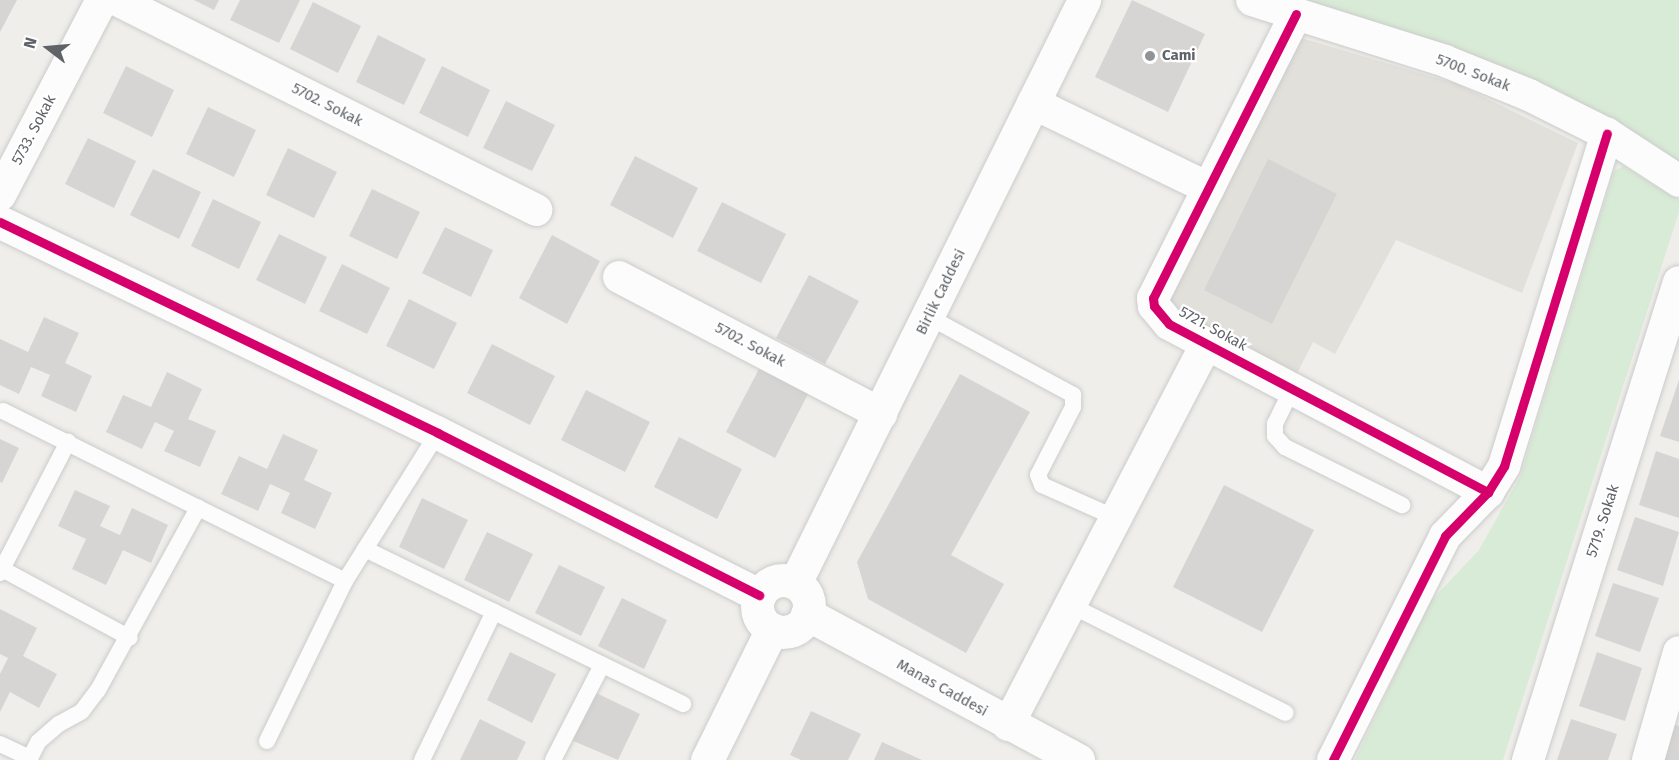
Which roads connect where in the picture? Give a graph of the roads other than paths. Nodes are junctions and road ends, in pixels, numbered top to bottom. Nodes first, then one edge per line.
1 (102, 0) edge
2 (117, 0) edge
3 (1084, 0) edge
4 (1252, 0) edge
5 (1296, 14) junction
6 (1033, 103) junction
7 (1607, 134) junction
8 (1679, 181) edge
9 (1208, 188) junction
10 (0, 195) edge
11 (536, 210) dead end
12 (0, 222) edge
13 (619, 277) dead end
14 (1679, 282) edge
15 (929, 317) junction
16 (1674, 319) edge
17 (1206, 344) junction
18 (1292, 389) junction
19 (3, 411) dead end
20 (881, 414) junction
21 (438, 433) junction
22 (68, 442) junction
23 (1488, 492) junction
24 (1402, 505) dead end
25 (198, 508) junction
26 (1116, 518) junction
27 (365, 549) junction
28 (1, 571) edge
29 (345, 581) junction
30 (795, 583) junction
31 (759, 595) junction
32 (1070, 605) junction
33 (494, 612) junction
34 (807, 614) junction
35 (772, 629) junction
36 (130, 638) junction
37 (1679, 652) edge
38 (602, 665) junction
39 (683, 704) dead end
40 (1287, 713) dead end
41 (1008, 725) junction
42 (267, 741) dead end
43 (0, 744) edge
44 (29, 759) edge
45 (422, 760) edge
46 (553, 760) edge
47 (707, 760) edge
48 (1078, 760) edge
49 (1333, 760) edge
50 (1528, 760) edge
51 (1648, 760) edge

1 - 10 street, 5733. Sokak
2 - 11 street, 5702. Sokak
3 - 6 street, Birlik Caddesi
4 - 5 street, 5700. Sokak
5 - 7 street, 5700. Sokak
5 - 9 street, 5721. Sokak
6 - 9 street
6 - 15 street, Birlik Caddesi
7 - 8 street, 5700. Sokak
7 - 23 street
9 - 17 street, 5721. Sokak
12 - 21 street
13 - 20 street, 5702. Sokak
14 - 16 street, 5719. Sokak
15 - 20 street, Birlik Caddesi
15 - 26 lane
16 - 50 street, 5719. Sokak
17 - 18 street, 5721. Sokak
17 - 26 street, 5721. Sokak
18 - 23 street, 5721. Sokak
18 - 24 lane
19 - 22 lane
20 - 30 street, Birlik Caddesi
21 - 27 lane
21 - 31 street
22 - 25 lane
22 - 28 lane
23 - 49 street
25 - 29 lane
25 - 36 lane
26 - 32 street, 5721. Sokak
27 - 29 lane
27 - 33 lane
28 - 36 lane
29 - 42 lane
30 - 31 street
30 - 34 street
31 - 35 street
32 - 40 lane
32 - 41 street, 5721. Sokak
33 - 38 lane
33 - 45 lane
34 - 35 street
34 - 41 street, Manas Caddesi
35 - 47 street
36 - 44 lane
37 - 51 street
38 - 39 lane
38 - 46 lane
41 - 48 street, Manas Caddesi
43 - 44 lane

